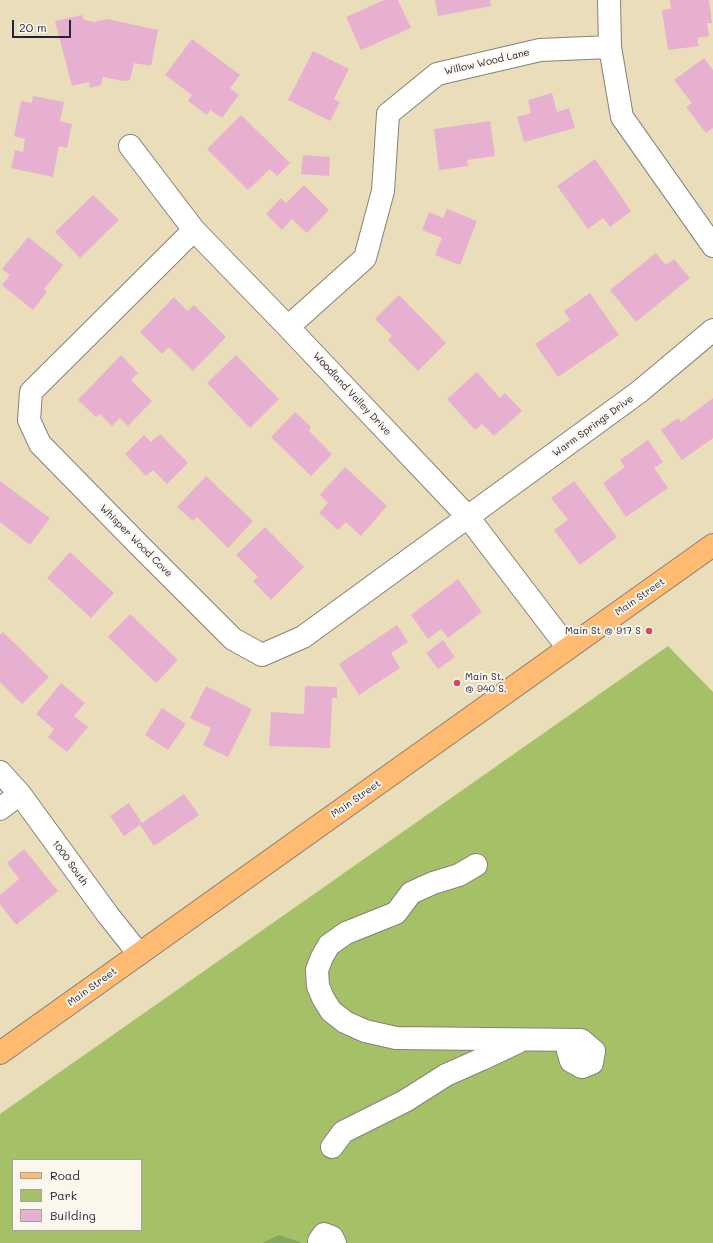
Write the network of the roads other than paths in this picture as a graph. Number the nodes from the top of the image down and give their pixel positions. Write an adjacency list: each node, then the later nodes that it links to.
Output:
1 (609, 0): 2 (street)
2 (610, 47): 5 (street); 6 (street, Willow Wood Lane)
3 (130, 146): 4 (street, Woodland Valley Drive)
4 (194, 230): 6 (street, Woodland Valley Drive); 8 (street, Whisper Wood Cove)
5 (713, 246)
6 (288, 327): 8 (street, Woodland Valley Drive)
7 (713, 330): 8 (street, Warm Springs Drive)
8 (468, 517): 10 (street, Woodland Valley Drive)
9 (713, 545): 10 (main road, Main Street)
10 (568, 648): 15 (main road, Main Street)
11 (0, 772): 12 (street, 1000 South)
12 (20, 794): 13 (street); 15 (street, 1000 South)
13 (0, 809)
14 (476, 865): 16 (street)
15 (139, 954): 18 (main road, Main Street)
16 (522, 1040): 17 (street); 19 (street)
17 (573, 1040)
18 (0, 1053)
19 (332, 1147)
20 (321, 1243): 21 (street)
21 (335, 1243)

